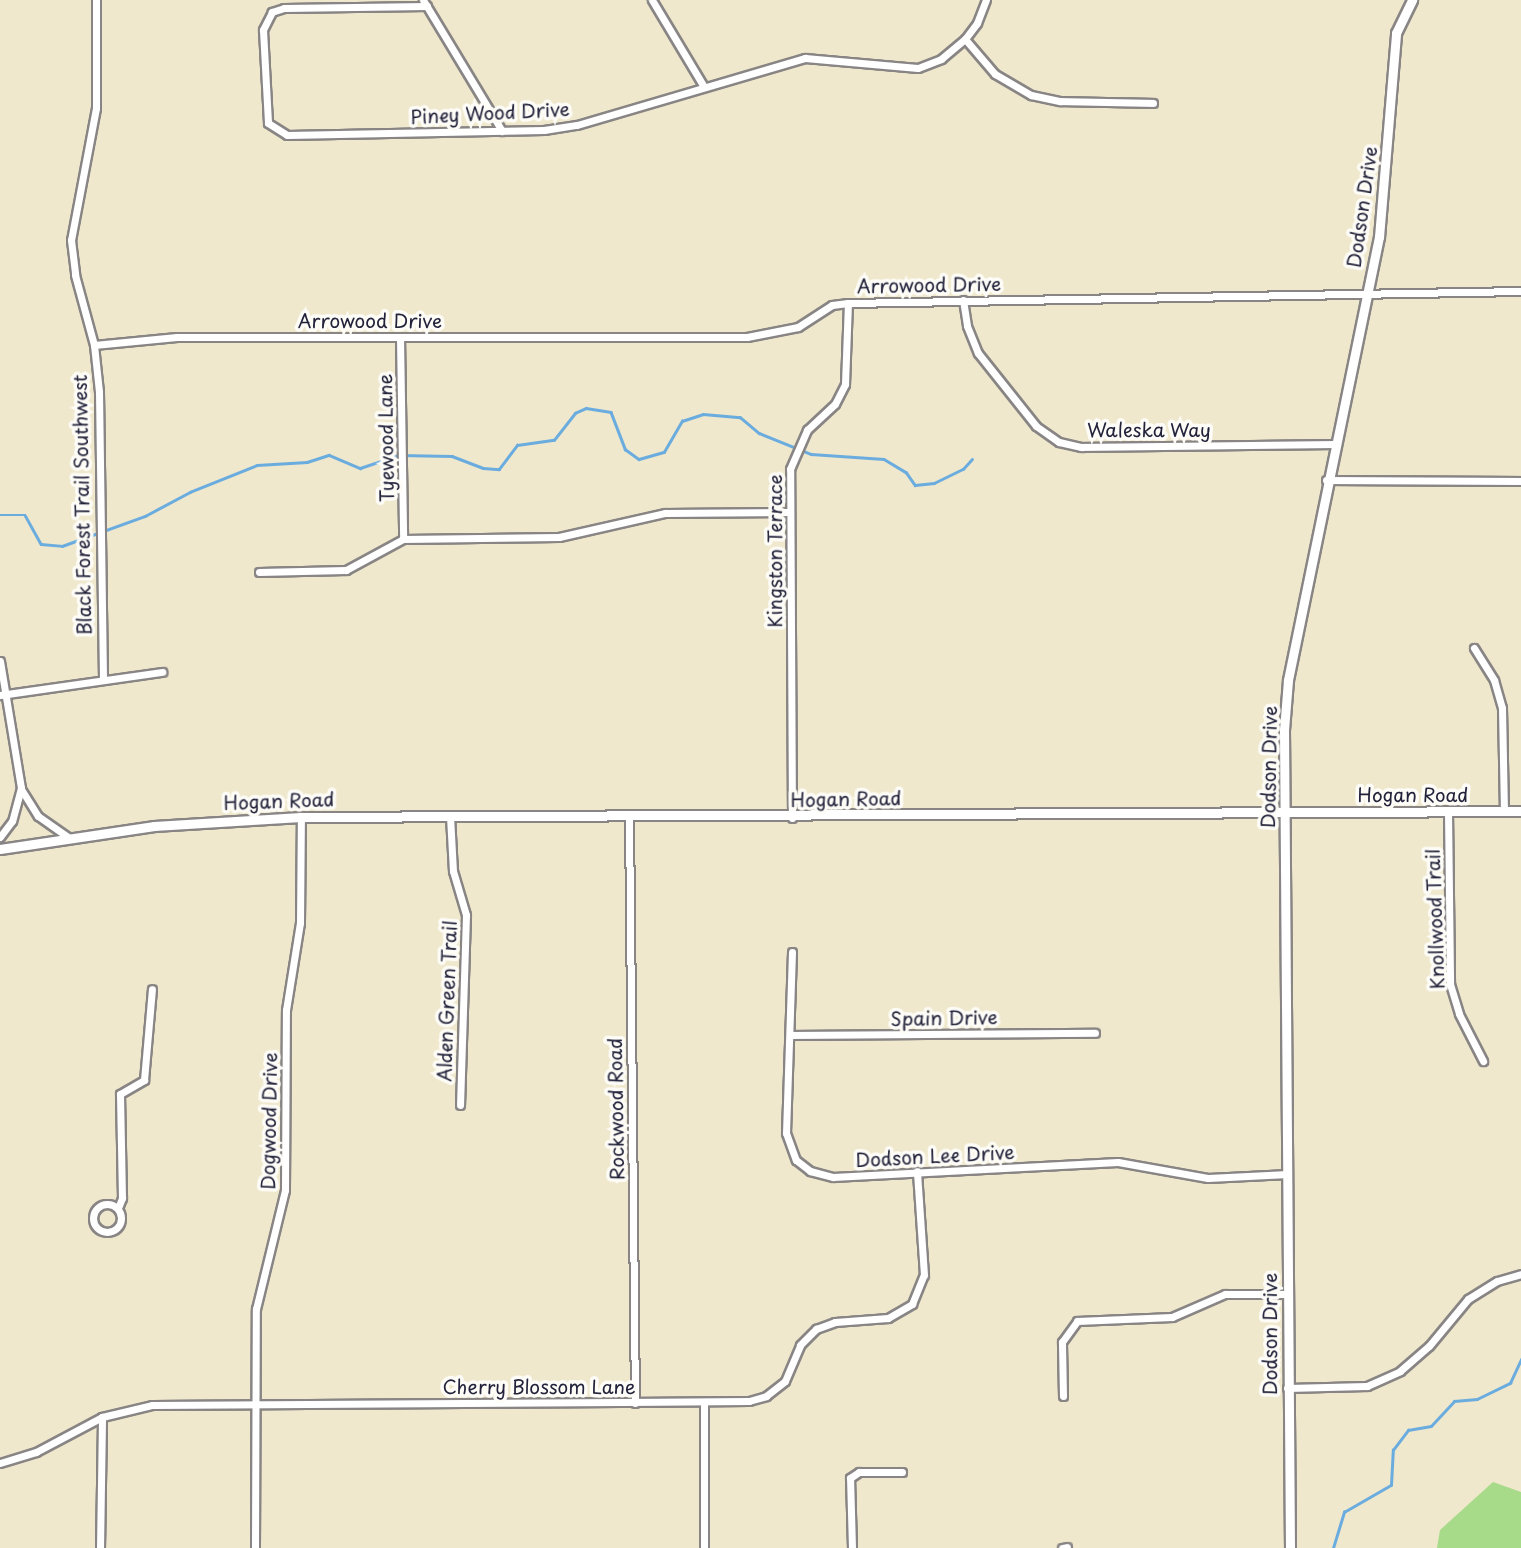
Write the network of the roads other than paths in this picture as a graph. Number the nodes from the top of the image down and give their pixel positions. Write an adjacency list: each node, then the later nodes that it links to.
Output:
1 (96, 0): 15 (street, Black Forest Trail Southwest)
2 (652, 0): 7 (street)
3 (986, 0): 6 (street, Piney Wood Drive)
4 (1412, 0): 11 (street, Dodson Drive)
5 (425, 3): 9 (street); 9 (street, Piney Wood Drive)
6 (965, 39): 7 (street, Piney Wood Drive); 8 (street)
7 (704, 87): 9 (street, Piney Wood Drive)
8 (1153, 103)
9 (502, 131)
10 (1521, 291): 11 (street, Arrowood Drive)
11 (1367, 293): 12 (street, Arrowood Drive); 16 (street, Dodson Drive)
12 (964, 300): 13 (street, Arrowood Drive); 16 (street, Waleska Way)
13 (848, 303): 14 (street, Arrowood Drive); 19 (street, Kingston Terrace)
14 (400, 337): 15 (street, Arrowood Drive); 20 (street, Tyewood Lane)
15 (94, 345): 25 (street, Black Forest Trail Southwest)
16 (1333, 444): 17 (street, Dodson Drive)
17 (1325, 480): 18 (street); 31 (street, Dodson Drive)
18 (1521, 481)
19 (790, 512): 20 (street); 35 (street, Kingston Terrace)
20 (403, 539): 21 (street)
21 (259, 572)
22 (1474, 648): 28 (street)
23 (0, 661): 26 (street)
24 (162, 672): 25 (street)
25 (103, 678): 26 (street)
26 (3, 694): 27 (street)
27 (21, 788): 36 (street); 37 (street)
28 (1504, 811): 29 (street, Hogan Road); 30 (street, Hogan Road)
29 (1521, 811)
30 (1448, 812): 31 (street, Hogan Road); 43 (street, Knollwood Trail)
31 (1285, 813): 35 (street, Hogan Road); 46 (street, Dodson Drive)
32 (629, 815): 33 (street, Hogan Road); 35 (street, Hogan Road); 53 (street, Rockwood Road)
33 (450, 816): 34 (street, Hogan Road); 44 (street, Alden Green Trail)
34 (301, 817): 37 (street, Hogan Road); 54 (street, Dogwood Drive)
35 (792, 818)
36 (0, 836)
37 (69, 838): 38 (street, Hogan Road)
38 (0, 849)
39 (792, 952): 42 (street, Dodson Lee Drive)
40 (152, 989): 47 (street)
41 (1095, 1033): 42 (street, Spain Drive)
42 (792, 1035): 45 (street, Dodson Lee Drive)
43 (1483, 1061)
44 (460, 1105)
45 (917, 1171): 46 (street, Dodson Lee Drive); 52 (street, Cherry Blossom Lane)
46 (1288, 1174): 49 (street, Dodson Drive)
47 (118, 1208): 47 (street)
48 (1521, 1274): 50 (street)
49 (1288, 1294): 50 (street, Dodson Drive); 51 (street)
50 (1287, 1388): 62 (street, Dodson Drive)
51 (1063, 1396)
52 (704, 1402): 53 (street, Cherry Blossom Lane); 60 (street)
53 (635, 1403): 54 (street, Cherry Blossom Lane)
54 (256, 1404): 55 (street, Cherry Blossom Lane); 59 (street, Dogwood Drive)
55 (102, 1418): 56 (street, Cherry Blossom Lane); 58 (street)
56 (0, 1462)
57 (902, 1472): 61 (street)
58 (100, 1548)
59 (255, 1548)
60 (704, 1548)
61 (852, 1548)
62 (1290, 1548)

